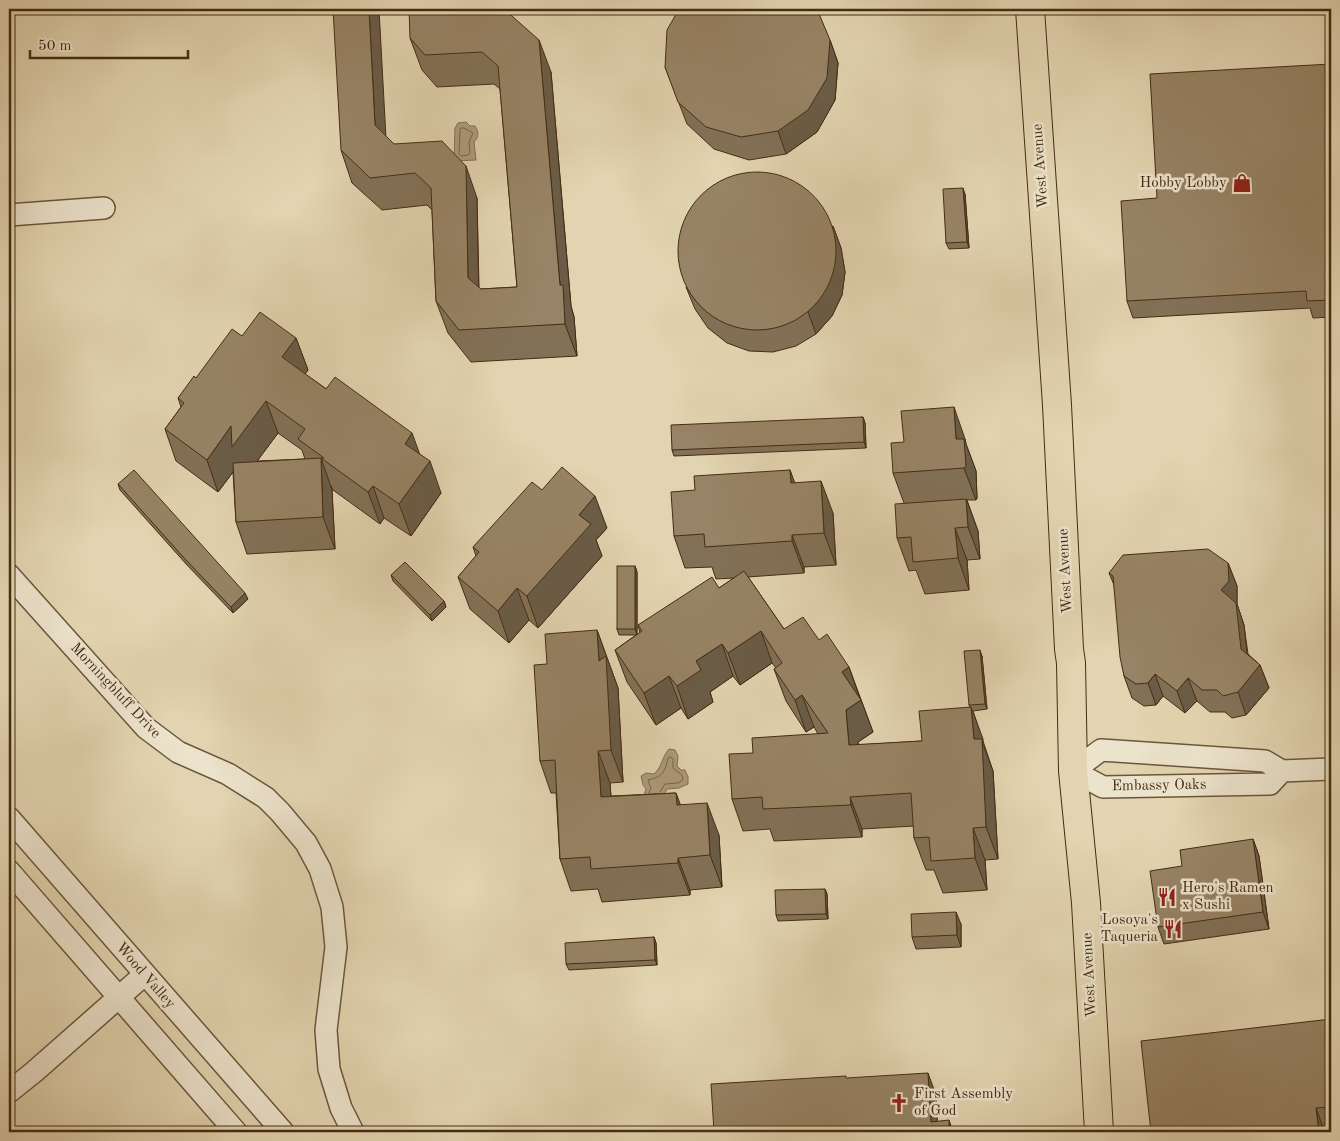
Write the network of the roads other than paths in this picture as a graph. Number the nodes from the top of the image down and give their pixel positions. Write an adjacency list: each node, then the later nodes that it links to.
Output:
1 (1030, 9): 6 (main road, West Avenue)
2 (104, 208): 3 (street)
3 (9, 215)
4 (9, 575): 15 (street, Morningbluff Drive)
5 (1331, 769): 7 (street, Embassy Oaks)
6 (1073, 771): 7 (street, Embassy Oaks); 7 (street, Embassy Oaks); 16 (main road, West Avenue)
7 (1282, 771)
8 (9, 818): 10 (street, Wood Valley)
9 (9, 871): 11 (street)
10 (144, 975): 11 (street); 14 (street, Wood Valley)
11 (118, 997): 12 (street); 13 (street)
12 (9, 1092)
13 (236, 1132)
14 (283, 1132)
15 (354, 1132)
16 (1099, 1132)

